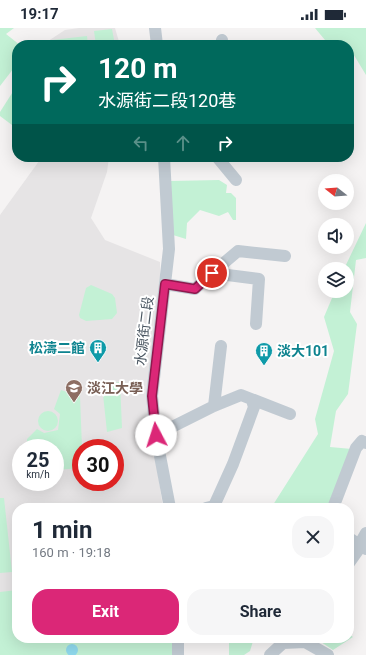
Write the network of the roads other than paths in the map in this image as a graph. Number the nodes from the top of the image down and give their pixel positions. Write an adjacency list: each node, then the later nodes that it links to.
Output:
1 (155, 28): 2 (street)
2 (156, 40)
3 (167, 162): 8 (street, 水源街二段)
4 (221, 162): 5 (street)
5 (236, 180)
6 (285, 256): 7 (street)
7 (212, 273): 8 (street); 9 (street)
8 (165, 284): 14 (street, 水源街二段)
9 (256, 324)
10 (221, 346): 12 (street)
11 (252, 400): 12 (street); 13 (street); 17 (street)
12 (214, 406): 14 (street)
13 (290, 414)
14 (156, 435): 16 (street, 水源街二段)
15 (366, 443): 18 (street)
16 (169, 503)
17 (215, 503)
18 (335, 503)
19 (366, 533): 21 (street)
20 (354, 541): 21 (street)
21 (364, 548): 22 (street)
22 (354, 558)
23 (178, 643): 26 (street)
24 (283, 643): 27 (street)
25 (307, 643): 28 (street)
26 (178, 655)
27 (270, 655)
28 (328, 655)

